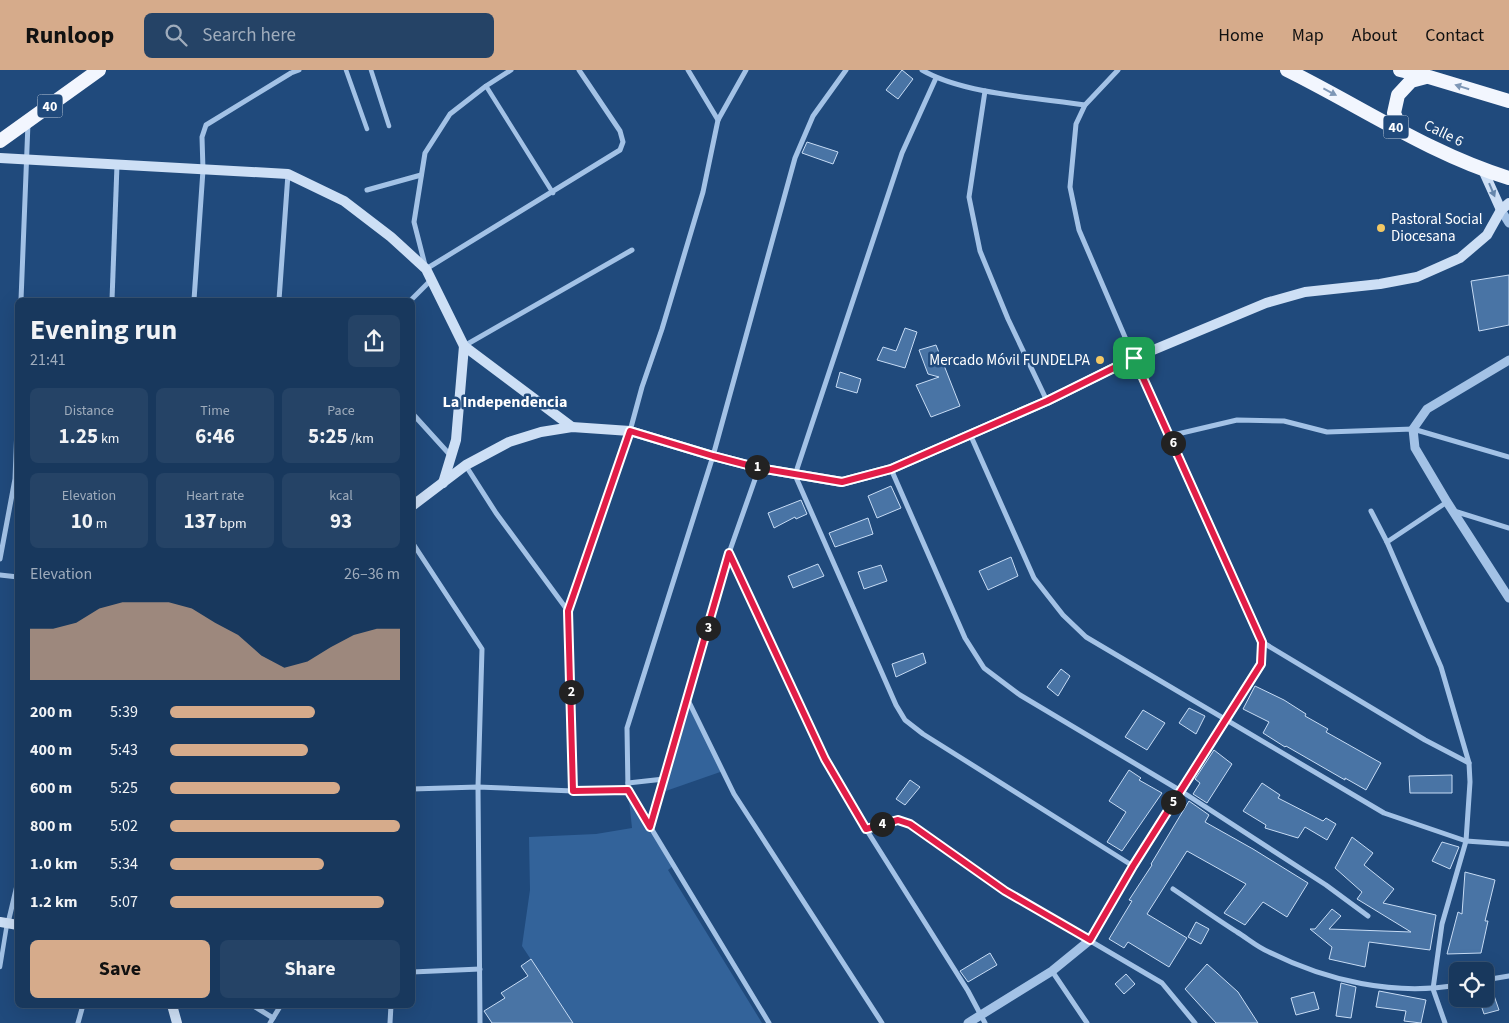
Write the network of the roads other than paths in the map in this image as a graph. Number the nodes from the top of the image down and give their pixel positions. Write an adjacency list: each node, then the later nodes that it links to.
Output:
1 (99, 70): 21 (highway, 40)
2 (298, 70): 29 (street)
3 (346, 70): 23 (street)
4 (371, 70): 22 (street)
5 (511, 70): 16 (street)
6 (579, 70): 35 (street)
7 (688, 70): 20 (street)
8 (746, 70): 20 (street)
9 (846, 70): 58 (street)
10 (922, 70): 15 (street)
11 (1118, 70): 19 (street)
12 (1287, 70): 24 (highway, Calle 6 / 40, one-way to 24)
13 (1400, 70): 14 (highway)
14 (1429, 76): 18 (highway, one-way to 14); 24 (highway)
15 (936, 78): 17 (street); 63 (street)
16 (486, 86): 32 (street); 35 (street)
17 (985, 91): 19 (street); 50 (street)
18 (1509, 101)
19 (1085, 105): 48 (street)
20 (718, 120): 54 (street)
21 (28, 122): 25 (highway, 40); 27 (street)
22 (389, 126)
23 (366, 129)
24 (1401, 130): 30 (highway, Calle 6 / 40)
25 (0, 141)
26 (0, 158): 27 (main road)
27 (26, 159): 28 (main road); 42 (street)
28 (117, 165): 29 (main road); 43 (street)
29 (203, 170): 31 (main road); 44 (street)
30 (1484, 170): 33 (highway, Calle 6 / 40); 37 (main road, one-way to 37)
31 (288, 174): 40 (main road); 45 (street)
32 (421, 175): 34 (street); 40 (street)
33 (1509, 178)
34 (367, 190)
35 (553, 193): 40 (street)
36 (1509, 203): 37 (main road)
37 (1501, 210): 38 (street); 48 (main road)
38 (1509, 223)
39 (632, 250): 47 (street)
40 (426, 269): 41 (main road)
41 (432, 279): 46 (street); 47 (main road)
42 (21, 298)
43 (112, 298)
44 (194, 298)
45 (279, 298)
46 (413, 298)
47 (464, 346): 52 (main road); 57 (main road)
48 (1134, 358): 50 (main road); 56 (street)
49 (1509, 360): 53 (street)
50 (1047, 401): 55 (main road)
51 (415, 416): 57 (street)
52 (572, 427): 54 (main road); 60 (main road)
53 (1413, 429): 56 (street); 59 (street); 66 (street)
54 (630, 431): 58 (main road); 78 (street)
55 (970, 434): 62 (main road); 81 (street)
56 (1169, 436): 79 (street)
57 (451, 456): 65 (main road)
58 (713, 456): 61 (main road); 84 (street)
59 (1509, 457)
60 (466, 465): 65 (main road); 78 (street)
61 (759, 468): 63 (main road); 73 (street)
62 (891, 469): 63 (main road); 89 (street)
63 (795, 475): 94 (street)
64 (15, 479): 74 (street)
65 (443, 483): 67 (main road)
66 (1447, 502): 69 (street); 71 (street)
67 (415, 504)
68 (1371, 511): 71 (street)
69 (1453, 511): 70 (street); 77 (street)
70 (1509, 528)
71 (1386, 542): 82 (street)
72 (415, 547): 85 (street)
73 (729, 553): 80 (street); 91 (street)
74 (0, 559)
75 (0, 575): 76 (street)
76 (15, 577)
77 (1509, 598)
78 (568, 611): 88 (street)
79 (1262, 642): 81 (street); 82 (street)
80 (688, 700): 83 (street); 121 (street)
81 (1226, 721): 89 (street); 92 (street)
82 (1468, 763): 92 (street)
83 (664, 779): 84 (street); 90 (street)
84 (628, 783): 87 (street)
85 (478, 787): 86 (street); 88 (street); 101 (street)
86 (415, 789)
87 (628, 790): 88 (street); 90 (street)
88 (573, 791)
89 (1181, 791): 94 (street); 97 (street)
90 (650, 827): 120 (street)
91 (866, 829): 99 (street); 114 (street)
92 (1466, 841): 93 (street); 107 (street)
93 (1509, 844)
94 (1133, 866): 99 (street)
95 (1173, 889): 107 (street)
96 (15, 894): 98 (street)
97 (1368, 916)
98 (8, 923): 100 (street)
99 (1090, 940): 102 (street); 124 (street)
100 (0, 967)
101 (480, 969): 103 (street); 119 (street)
102 (1052, 971): 114 (street); 123 (street)
103 (415, 972)
104 (1509, 976): 105 (street)
105 (1494, 978)
106 (1449, 986): 107 (street)
107 (1433, 989): 125 (street)
108 (82, 1008): 115 (street)
109 (173, 1008): 116 (main road)
110 (257, 1008): 113 (street)
111 (279, 1008): 113 (street)
112 (392, 1008): 118 (street)
113 (273, 1018): 117 (street)
114 (982, 1019): 122 (street)
115 (78, 1023)
116 (177, 1023)
117 (270, 1023)
118 (390, 1023)
119 (480, 1023)
120 (769, 1023)
121 (882, 1023)
122 (968, 1023)
123 (1087, 1023)
124 (1195, 1023)
125 (1445, 1023)

